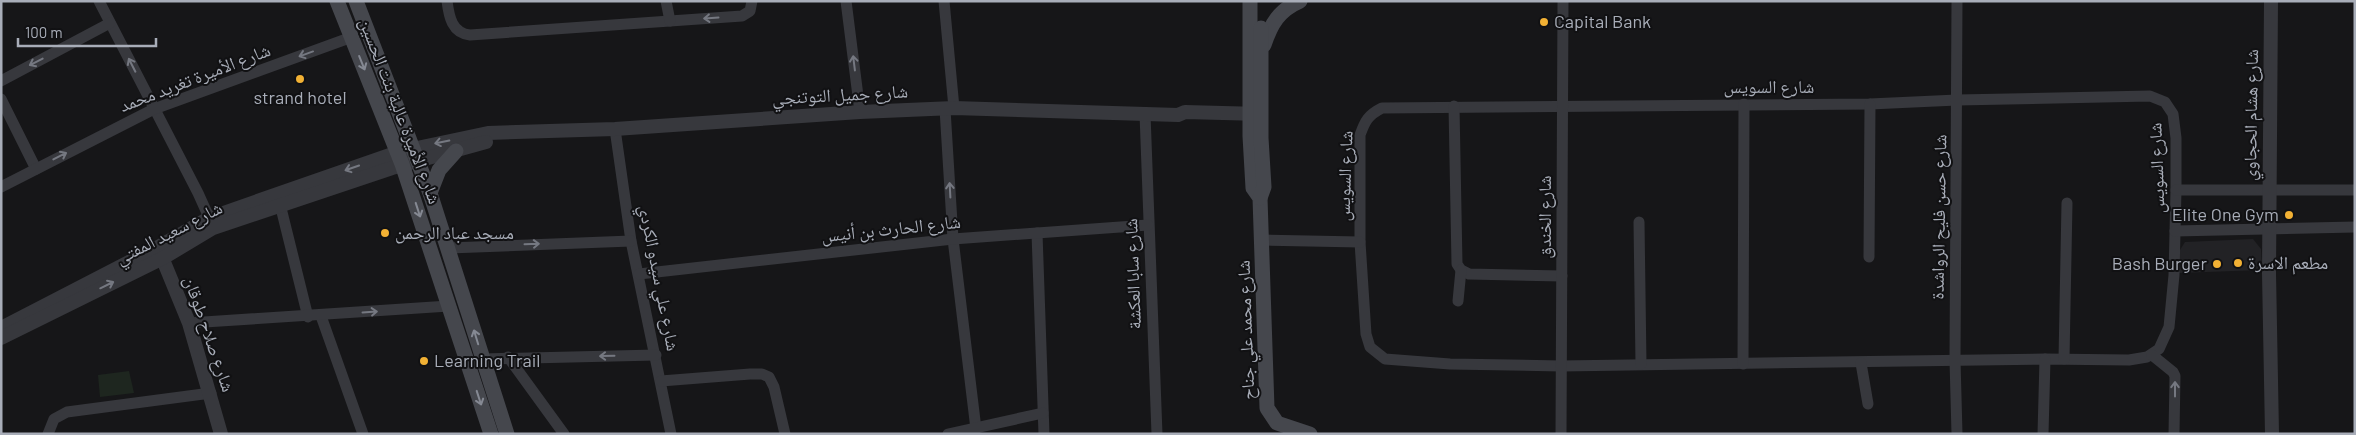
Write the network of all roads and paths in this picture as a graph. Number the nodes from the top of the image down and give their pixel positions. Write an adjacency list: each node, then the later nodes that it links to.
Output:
1 (99, 1): 16 (street)
2 (338, 1): 17 (main road, شارع الأميرة عالية بنت الحسين)
3 (356, 1): 34 (main road, شارع الأميرة عالية بنت الحسين)
4 (447, 1): 15 (street)
5 (666, 1): 15 (street)
6 (846, 1): 28 (street, one-way to 6)
7 (944, 1): 26 (street)
8 (1250, 1): 30 (main road, شارع محمد علي جناح)
9 (1260, 1): 18 (main road, شارع محمد علي جناح)
10 (1300, 1): 18 (main road)
11 (1563, 1): 25 (street, شارع الخندق)
12 (1957, 1): 21 (street, شارع حسن فليح الرواشدة)
13 (2271, 1): 39 (street, شارع هشام الحجاوي)
14 (751, 6): 15 (street, one-way to 15)
15 (670, 21)
16 (110, 23): 19 (street, one-way to 19); 27 (street, one-way to 16)
17 (352, 37): 27 (street, شارع الأميرة تغريد محمد, one-way to 27); 35 (main road, شارع الأميرة عالية بنت الحسين, one-way to 35)
18 (1261, 53): 30 (main road, شارع محمد علي جناح)
19 (1, 81)
20 (1, 99): 36 (street)
21 (1957, 100): 23 (street, شارع السويس); 38 (street, شارع السويس); 74 (street, شارع حسن فليح الرواشدة)
22 (1744, 104): 23 (street, شارع السويس); 25 (street, شارع السويس); 77 (street)
23 (1870, 104): 57 (street)
24 (1454, 106): 25 (street, شارع السويس); 54 (street, شارع السويس); 58 (street)
25 (1563, 107): 60 (street, شارع الخندق)
26 (949, 108): 28 (street, شارع جميل التوتنجي); 29 (street, شارع جميل التوتنجي); 51 (street, one-way to 26)
27 (154, 109): 36 (street, شارع الأميرة تغريد محمد, one-way to 27); 45 (street)
28 (860, 112): 31 (street, شارع جميل التوتنجي)
29 (1145, 114): 30 (street, شارع جميل التوتنجي); 46 (street, شارع سابا العكشة)
30 (1256, 119): 52 (main road, شارع محمد علي جناح)
31 (616, 129): 32 (street, شارع جميل التوتنجي); 53 (street, شارع علي سيدو الكردي)
32 (505, 132): 33 (street, شارع جميل التوتنجي); 34 (street, شارع جميل التوتنجي, one-way to 34)
33 (456, 150): 34 (street, شارع جميل التوتنجي); 41 (main road)
34 (415, 154): 35 (street, شارع سعيد المفتي); 41 (main road, شارع الأميرة عالية بنت الحسين)
35 (400, 158): 43 (street, شارع سعيد المفتي); 45 (street, شارع سعيد المفتي, one-way to 45); 62 (main road, شارع الأميرة عالية بنت الحسين, one-way to 62)
36 (36, 169): 37 (street, شارع الأميرة تغريد محمد)
37 (1, 187)
38 (2176, 190): 39 (street); 49 (street, شارع السويس)
39 (2269, 190): 40 (street); 48 (street, شارع هشام الحجاوي)
40 (2355, 190)
41 (430, 193): 55 (main road, شارع الأميرة عالية بنت الحسين)
42 (2067, 203): 73 (street)
43 (280, 204): 45 (street, شارع سعيد المفتي); 64 (street)
44 (1639, 222): 76 (street)
45 (211, 223): 56 (street, شارع سعيد المفتي)
46 (1148, 224): 50 (street, شارع الحارث بن أنيس); 95 (street, شارع سابا العكشة)
47 (2355, 227): 48 (street)
48 (2269, 229): 49 (street); 82 (street, شارع هشام الحجاوي)
49 (2175, 231): 68 (street, شارع السويس)
50 (1037, 233): 51 (street, شارع الحارث بن أنيس); 83 (street)
51 (953, 239): 59 (street, شارع الحارث بن أنيس); 84 (street)
52 (1262, 240): 54 (street); 96 (main road, شارع محمد علي جناح)
53 (631, 241): 55 (street, one-way to 53); 59 (street, شارع علي سيدو الكردي)
54 (1360, 242): 78 (street, شارع السويس)
55 (448, 248): 71 (main road, شارع الأميرة عالية بنت الحسين, one-way to 55)
56 (160, 252): 65 (street, شارع صلاح طوقان); 66 (street, شارع سعيد المفتي); 67 (street, شارع سعيد المفتي, one-way to 56)
57 (1869, 257)
58 (1461, 270): 60 (street); 61 (street)
59 (639, 274): 69 (street, شارع علي سيدو الكردي)
60 (1562, 276): 78 (street, شارع الخندق)
61 (1458, 301)
62 (449, 306): 63 (street, one-way to 62); 88 (main road, شارع الأميرة عالية بنت الحسين, one-way to 88)
63 (321, 316): 64 (street); 87 (street)
64 (308, 317): 65 (street)
65 (189, 323): 80 (street, شارع صلاح طوقان)
66 (1, 328)
67 (1, 338)
68 (2152, 355): 73 (street, شارع السويس); 100 (street, one-way to 68)
69 (656, 356): 70 (street, one-way to 70); 79 (street, شارع علي سيدو الكردي)
70 (508, 357): 71 (street); 90 (street)
71 (482, 359): 89 (main road, شارع الأميرة عالية بنت الحسين)
72 (2045, 359): 73 (street, شارع السويس); 74 (street, شارع السويس); 99 (street)
73 (2064, 359)
74 (1955, 360): 75 (street, شارع السويس); 98 (street, شارع حسن فليح الرواشدة)
75 (1861, 363): 77 (street, شارع السويس); 81 (street)
76 (1641, 364): 77 (street, شارع السويس); 78 (street, شارع السويس)
77 (1743, 364)
78 (1561, 366): 97 (street, شارع الخندق)
79 (661, 381): 91 (street, شارع علي سيدو الكردي); 92 (street)
80 (211, 394): 85 (street); 86 (street, شارع صلاح طوقان)
81 (1868, 404)
82 (2270, 410): 101 (street, شارع هشام الحجاوي); 102 (street, شارع هشام الحجاوي)
83 (1043, 413): 84 (street); 94 (street)
84 (976, 429): 93 (street)
85 (48, 434)
86 (221, 434)
87 (363, 434)
88 (491, 434)
89 (507, 434)
90 (564, 434)
91 (671, 434)
92 (785, 434)
93 (948, 434)
94 (1044, 434)
95 (1157, 434)
96 (1310, 434)
97 (1561, 434)
98 (1957, 434)
99 (2042, 434)
100 (2174, 434)
101 (2266, 434)
102 (2272, 434)

